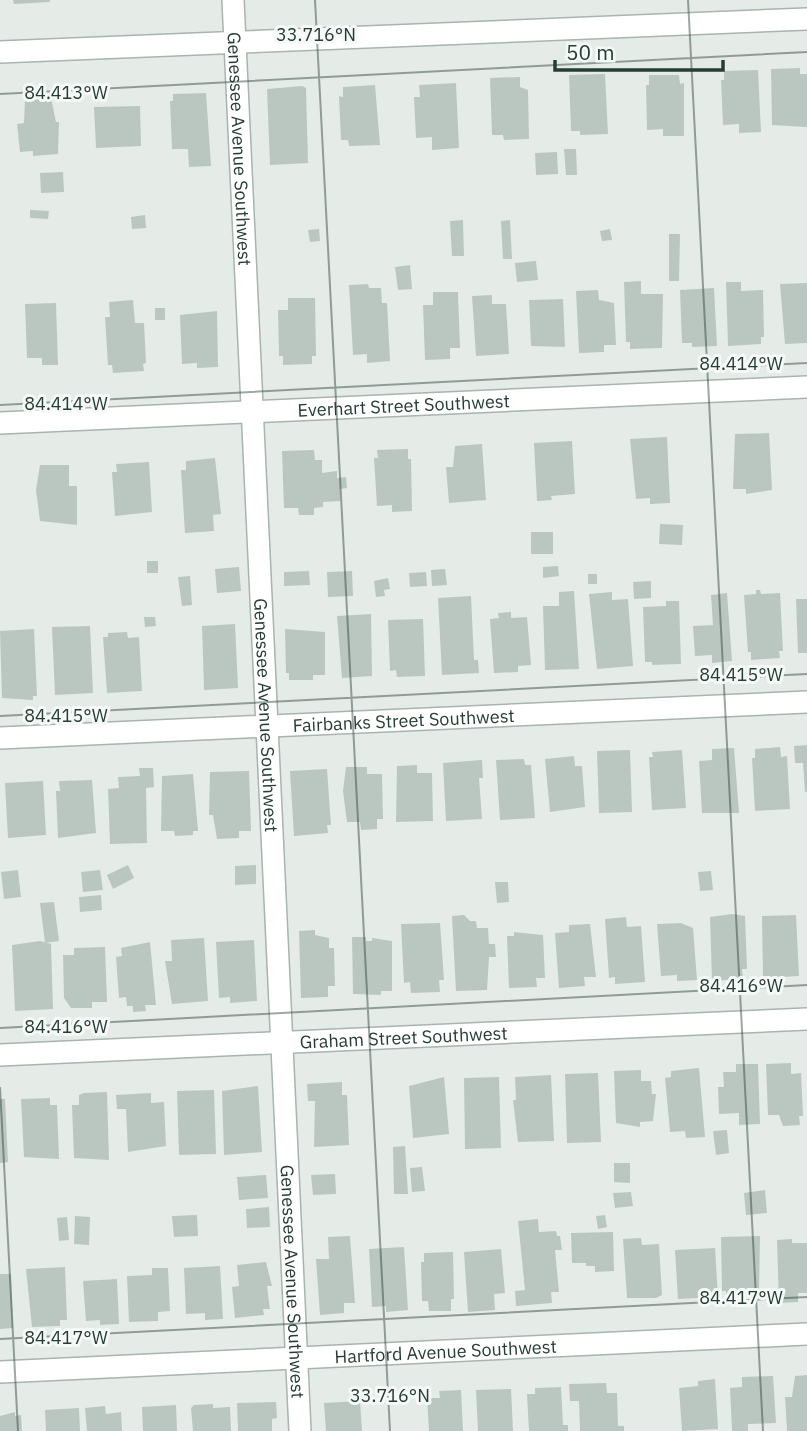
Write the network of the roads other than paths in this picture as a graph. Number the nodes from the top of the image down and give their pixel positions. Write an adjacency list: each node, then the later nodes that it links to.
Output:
1 (233, 0): 3 (street, Genessee Avenue Southwest)
2 (807, 19): 3 (street)
3 (235, 41): 4 (street); 6 (street, Genessee Avenue Southwest)
4 (0, 52)
5 (807, 387): 6 (street, Everhart Street Southwest)
6 (251, 412): 7 (street, Everhart Street Southwest); 9 (street, Genessee Avenue Southwest)
7 (0, 423)
8 (807, 702): 9 (street, Fairbanks Street Southwest)
9 (267, 726): 10 (street, Fairbanks Street Southwest); 12 (street, Genessee Avenue Southwest)
10 (0, 738)
11 (807, 1019): 12 (street, Graham Street Southwest)
12 (282, 1042): 13 (street, Graham Street Southwest); 15 (street, Genessee Avenue Southwest)
13 (0, 1055)
14 (807, 1334): 15 (street, Hartford Avenue Southwest)
15 (296, 1359): 16 (street, Hartford Avenue Southwest); 17 (street, Genessee Avenue Southwest)
16 (0, 1372)
17 (300, 1431)

